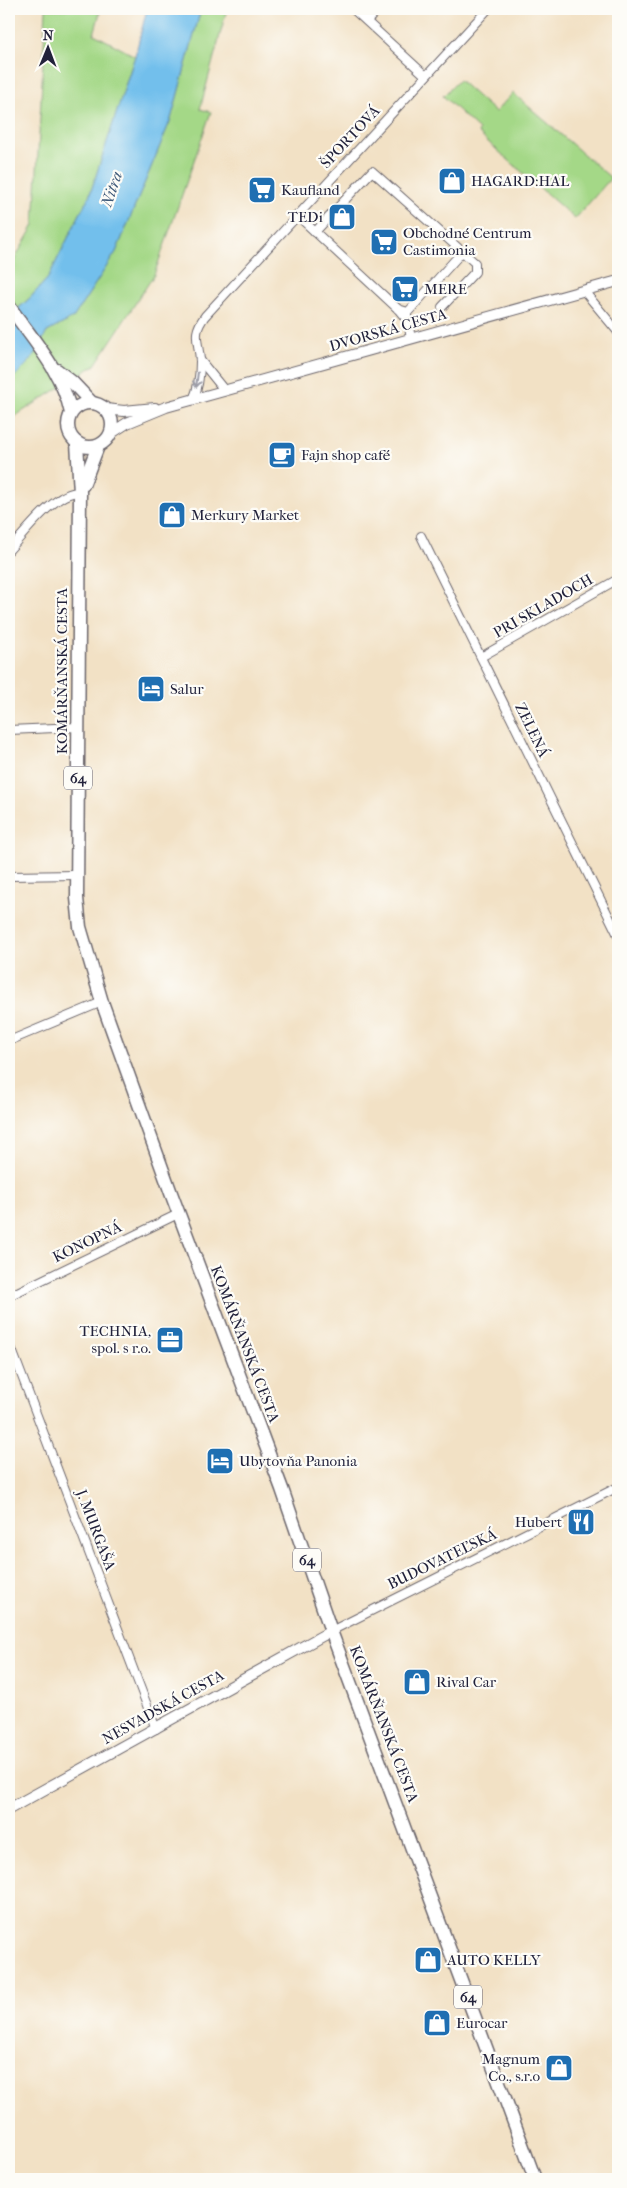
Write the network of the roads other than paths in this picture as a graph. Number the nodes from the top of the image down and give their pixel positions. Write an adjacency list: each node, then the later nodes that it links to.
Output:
1 (353, 9): 4 (street)
2 (378, 9): 4 (street)
3 (488, 9): 5 (street, ŠPORTOVÁ)
4 (367, 21): 5 (street)
5 (426, 76): 6 (street, ŠPORTOVÁ)
6 (297, 215): 7 (street); 16 (street, ŠPORTOVÁ)
7 (315, 232): 8 (street); 13 (street)
8 (462, 252): 12 (street); 13 (street)
9 (618, 281): 10 (street, DVORSKÁ CESTA)
10 (584, 290): 14 (street); 15 (street, DVORSKÁ CESTA)
11 (9, 306): 17 (main road, 64)
12 (442, 307)
13 (407, 316): 15 (street)
14 (618, 332)
15 (412, 339): 18 (street, DVORSKÁ CESTA)
16 (200, 360): 18 (street); 19 (street, ŠPORTOVÁ, one-way to 19)
17 (54, 368): 20 (main road, 64); 23 (main road, 64)
18 (226, 391): 19 (street, DVORSKÁ CESTA)
19 (193, 400): 21 (street, DVORSKÁ CESTA)
20 (91, 402): 22 (main road, 64); 23 (main road)
21 (166, 407): 22 (street, DVORSKÁ CESTA); 24 (street, DVORSKÁ CESTA)
22 (106, 409): 24 (main road)
23 (71, 413): 25 (main road, 64)
24 (110, 434): 26 (main road, 64)
25 (78, 443): 26 (main road); 27 (main road, KOMÁRŇANSKÁ CESTA / 64)
26 (98, 446): 27 (main road, KOMÁRŇANSKÁ CESTA / 64)
27 (80, 492): 29 (street); 32 (main road, KOMÁRŇANSKÁ CESTA / 64)
28 (421, 536): 31 (street, ZELENÁ)
29 (9, 550)
30 (618, 579): 31 (street, PRI SKLADOCH)
31 (481, 657): 36 (street, ZELENÁ)
32 (78, 727): 33 (street); 34 (main road, KOMÁRŇANSKÁ CESTA / 64)
33 (9, 730)
34 (77, 875): 35 (street); 37 (main road, KOMÁRŇANSKÁ CESTA / 64)
35 (9, 876)
36 (618, 936)
37 (102, 1002): 38 (street); 39 (main road, KOMÁRŇANSKÁ CESTA / 64)
38 (9, 1041)
39 (178, 1214): 40 (street, KONOPNÁ); 43 (main road, KOMÁRŇANSKÁ CESTA / 64)
40 (9, 1296)
41 (9, 1342): 44 (street, J. MURGAŠA)
42 (618, 1487): 43 (street, BUDOVATEĽSKÁ)
43 (332, 1631): 44 (street, NESVADSKÁ CESTA); 46 (main road, KOMÁRŇANSKÁ CESTA / 64)
44 (156, 1729): 45 (street, NESVADSKÁ CESTA)
45 (9, 1809)
46 (535, 2179)

